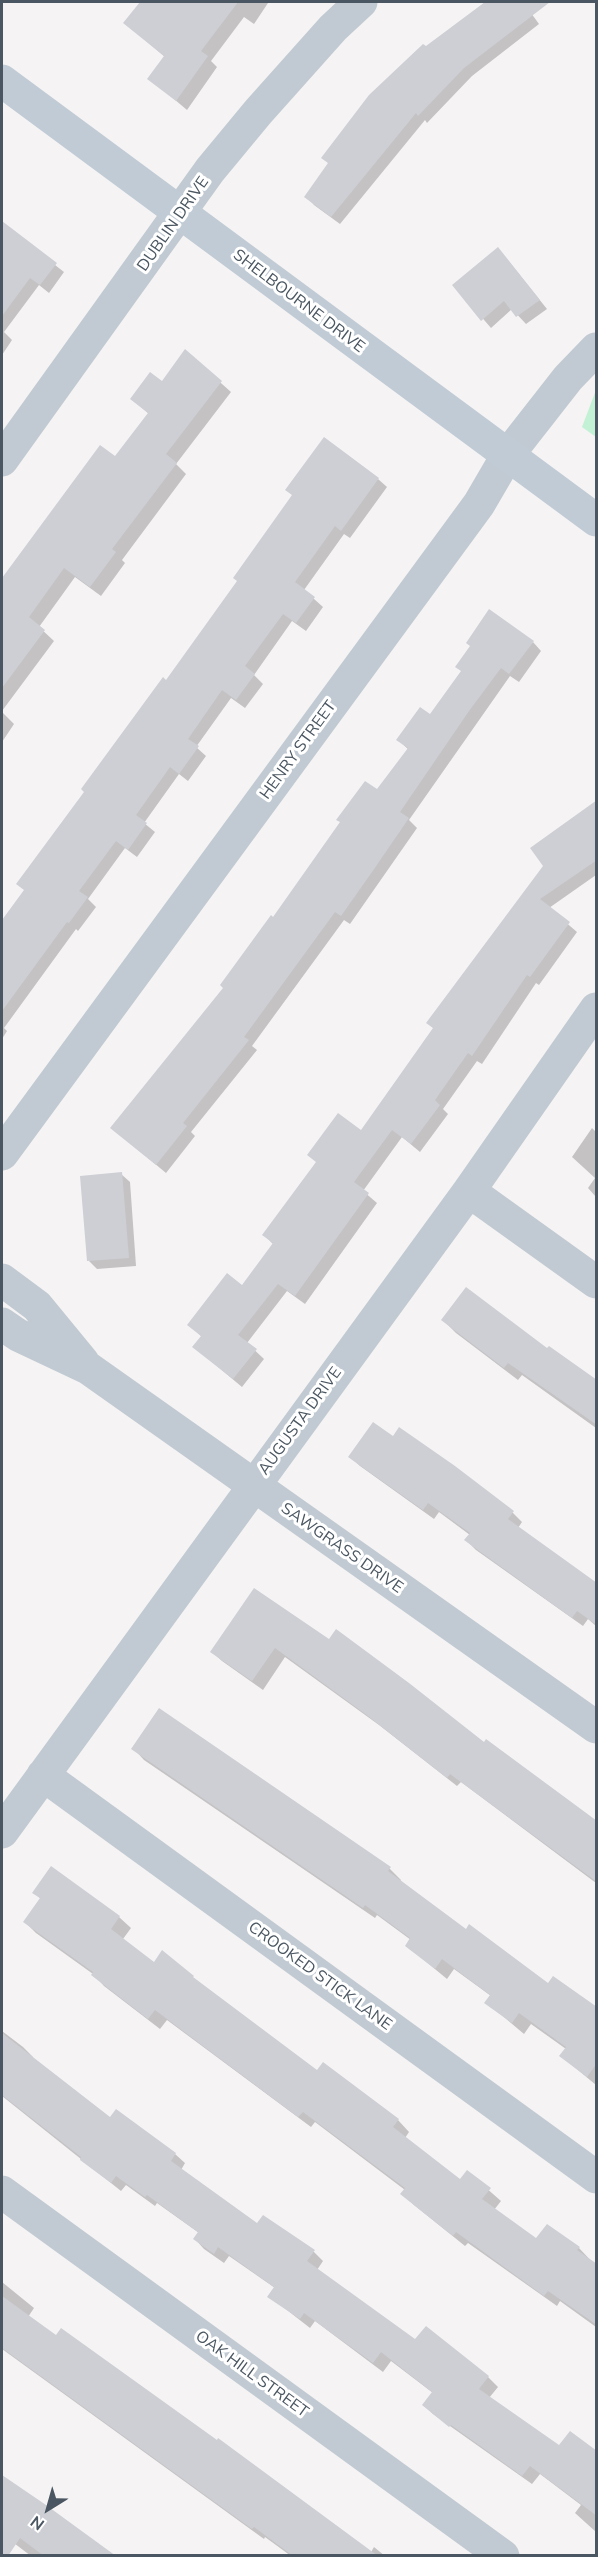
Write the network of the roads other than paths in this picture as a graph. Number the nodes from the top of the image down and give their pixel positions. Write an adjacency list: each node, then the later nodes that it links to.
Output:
1 (361, 2): 3 (street, DUBLIN DRIVE)
2 (2, 81): 3 (main road, SHELBOURNE DRIVE)
3 (181, 213): 5 (main road, SHELBOURNE DRIVE); 6 (street, DUBLIN DRIVE)
4 (597, 349): 5 (street, HENRY STREET)
5 (507, 456): 7 (main road, SHELBOURNE DRIVE); 9 (street, HENRY STREET)
6 (2, 460)
7 (597, 520)
8 (597, 1009): 10 (street, AUGUSTA DRIVE)
9 (2, 1154)
10 (469, 1191): 12 (street); 15 (street, AUGUSTA DRIVE)
11 (2, 1280): 14 (street, SAWGRASS DRIVE)
12 (597, 1282)
13 (2, 1324): 14 (street, SAWGRASS DRIVE)
14 (88, 1368): 15 (street, SAWGRASS DRIVE)
15 (252, 1486): 16 (street, SAWGRASS DRIVE); 17 (street, AUGUSTA DRIVE)
16 (597, 1727)
17 (43, 1775): 18 (street, AUGUSTA DRIVE); 19 (street, CROOKED STICK LANE)
18 (2, 1832)
19 (597, 2177)
20 (2, 2192): 21 (street, OAK HILL STREET)
21 (503, 2556)

